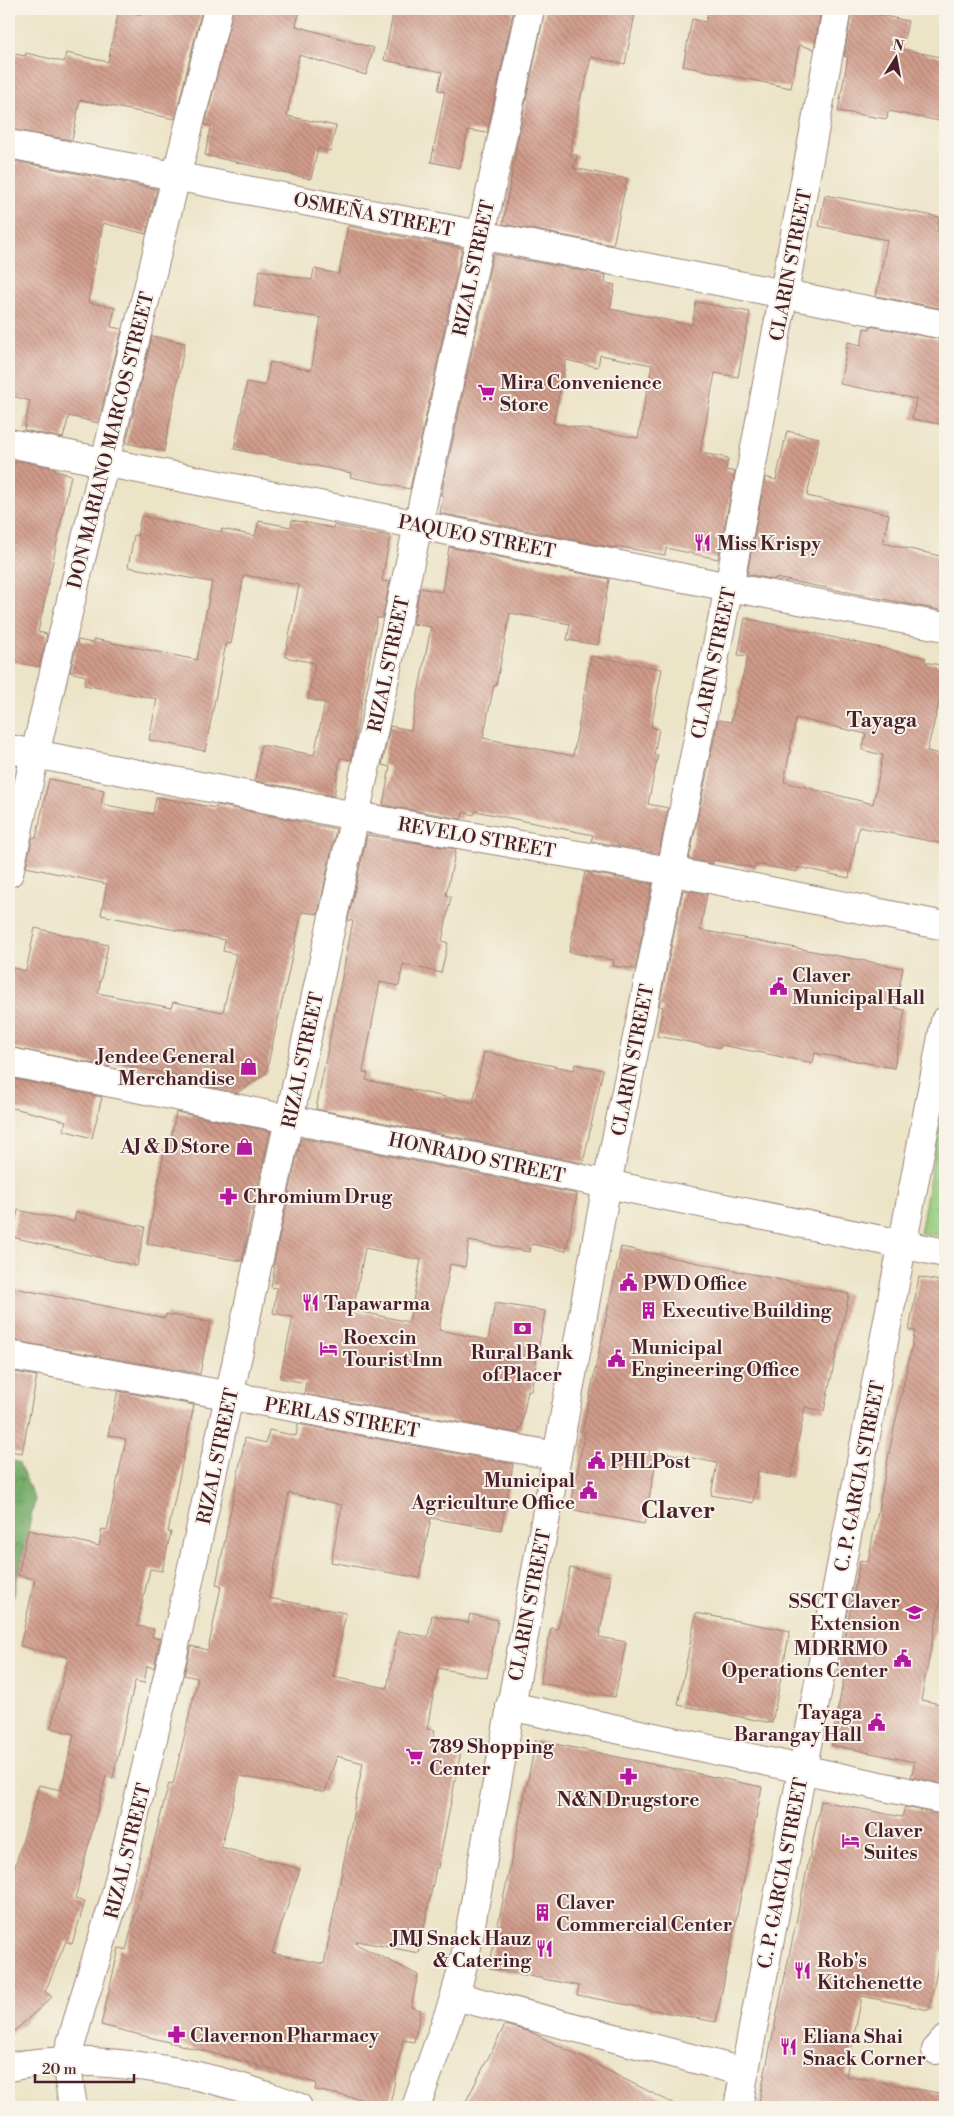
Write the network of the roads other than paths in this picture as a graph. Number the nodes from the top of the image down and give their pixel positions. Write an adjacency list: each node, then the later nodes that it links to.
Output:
1 (218, 9): 5 (main road, DON MARIANO MARCOS STREET)
2 (530, 9): 6 (main road, RIZAL STREET)
3 (837, 9): 7 (main road, CLARIN STREET)
4 (9, 144): 5 (main road, OSMEÑA STREET)
5 (176, 176): 6 (main road, OSMEÑA STREET); 10 (main road, DON MARIANO MARCOS STREET)
6 (480, 235): 7 (main road, OSMEÑA STREET); 11 (main road, RIZAL STREET)
7 (785, 294): 8 (main road, OSMEÑA STREET); 12 (main road, CLARIN STREET)
8 (945, 325)
9 (9, 444): 10 (main road, PAQUEO STREET)
10 (105, 462): 11 (main road, PAQUEO STREET); 14 (main road, DON MARIANO MARCOS STREET)
11 (418, 525): 12 (main road, PAQUEO STREET); 15 (main road, RIZAL STREET)
12 (729, 587): 13 (main road, PAQUEO STREET); 16 (main road, CLARIN STREET)
13 (945, 627)
14 (22, 752): 15 (main road, REVELO STREET); 17 (main road, DON MARIANO MARCOS STREET)
15 (355, 816): 16 (main road, REVELO STREET); 21 (main road, RIZAL STREET)
16 (670, 871): 18 (main road, REVELO STREET); 22 (main road, CLARIN STREET)
17 (9, 873)
18 (945, 926)
19 (945, 1021): 23 (main road, C. P. GARCIA STREET)
20 (9, 1062): 21 (main road, HONRADO STREET)
21 (289, 1118): 22 (main road, HONRADO STREET); 26 (main road, RIZAL STREET)
22 (606, 1184): 23 (main road, HONRADO STREET); 27 (main road, CLARIN STREET)
23 (903, 1244): 24 (main road, HONRADO STREET); 29 (main road, C. P. GARCIA STREET)
24 (945, 1253)
25 (9, 1355): 26 (main road, PERLAS STREET)
26 (230, 1397): 27 (main road, PERLAS STREET); 32 (main road, RIZAL STREET)
27 (558, 1456): 28 (main road, CLARIN STREET)
28 (510, 1706): 29 (main road); 31 (main road, CLARIN STREET)
29 (802, 1769): 30 (main road); 34 (main road, C. P. GARCIA STREET)
30 (945, 1800)
31 (455, 1996): 34 (main road); 37 (main road, CLARIN STREET)
32 (66, 2061): 33 (main road); 35 (main road, RIZAL STREET); 36 (main road)
33 (9, 2067)
34 (744, 2072): 38 (main road, C. P. GARCIA STREET)
35 (73, 2107)
36 (298, 2107)
37 (416, 2107)
38 (738, 2107)

